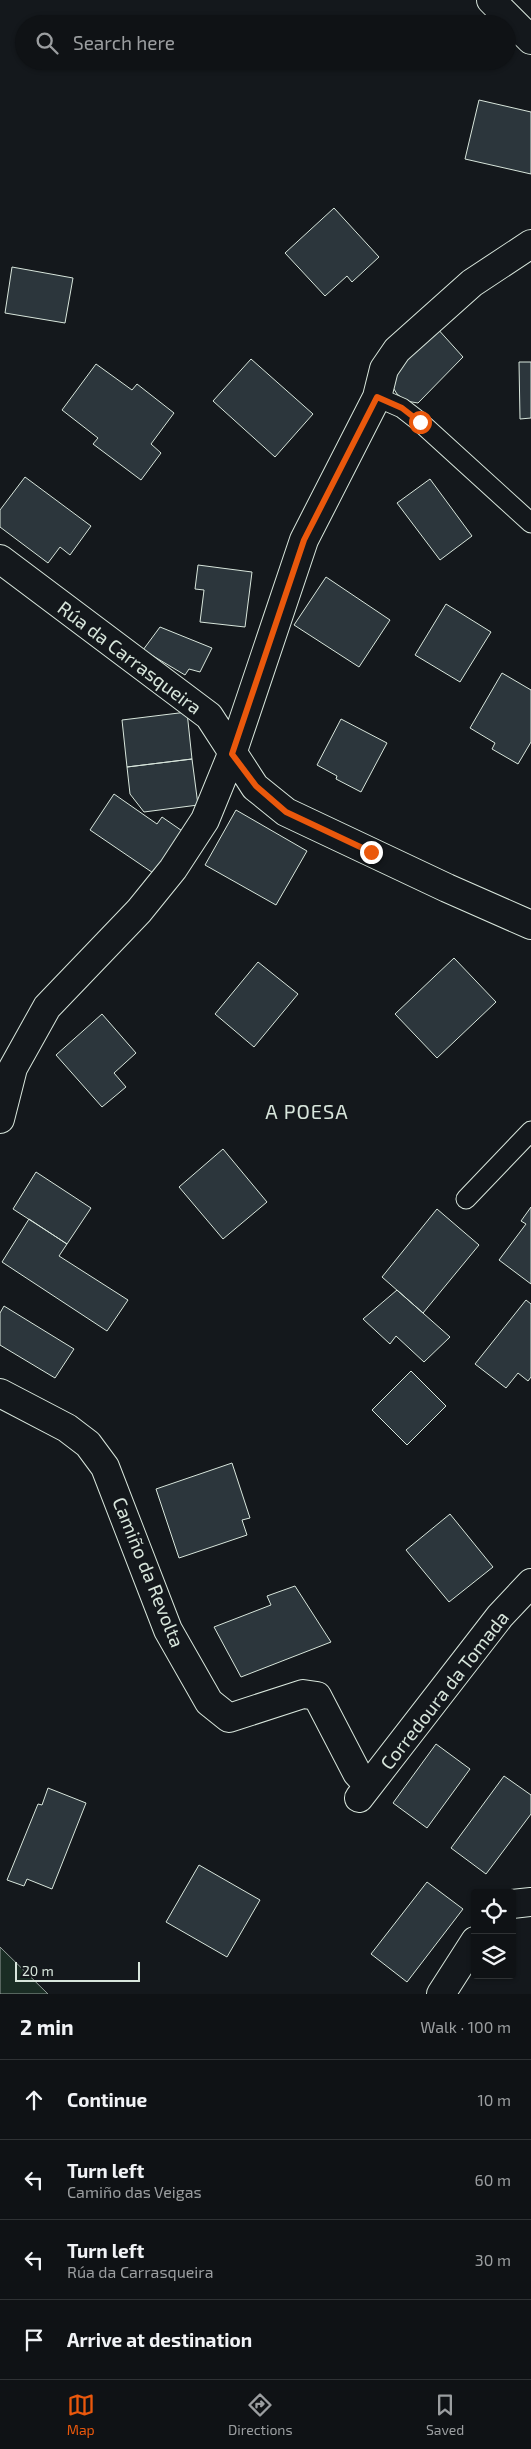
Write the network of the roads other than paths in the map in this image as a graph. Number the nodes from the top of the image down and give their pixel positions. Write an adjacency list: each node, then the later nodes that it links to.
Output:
1 (491, 0): 2 (street)
2 (506, 15)
3 (516, 25): 4 (street)
4 (531, 40)
5 (531, 244): 6 (street)
6 (377, 397): 7 (lane); 9 (street)
7 (531, 523)
8 (0, 559): 9 (street, Rúa da Carrasqueira)
9 (232, 754): 10 (street, Rúa da Carrasqueira); 11 (street)
10 (531, 925)
11 (0, 1119)
12 (531, 1131): 13 (lane)
13 (466, 1199)
14 (0, 1393): 16 (street, Camiño da Revolta)
15 (531, 1583): 16 (street, Corredoura da Tomada)
16 (364, 1792)
17 (531, 1902): 18 (street)
18 (516, 1904)
19 (471, 1947): 20 (street)
20 (441, 1994)

